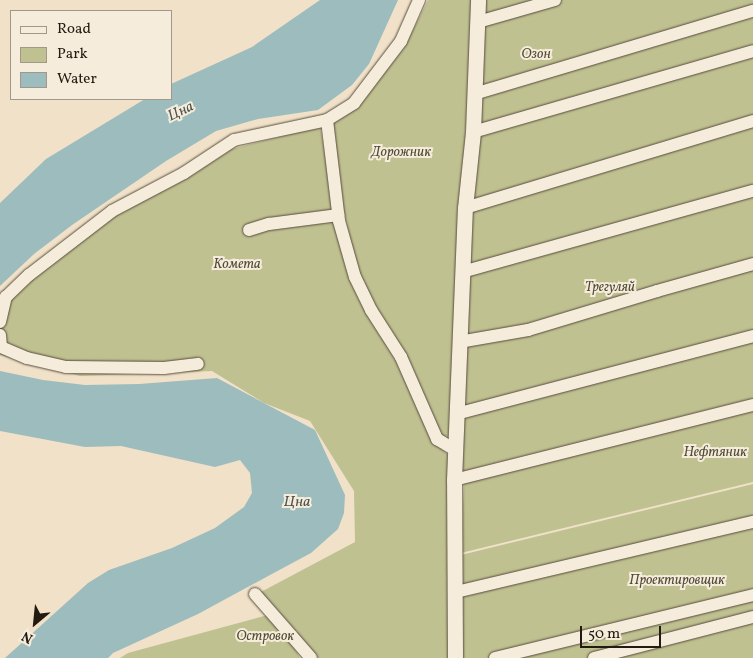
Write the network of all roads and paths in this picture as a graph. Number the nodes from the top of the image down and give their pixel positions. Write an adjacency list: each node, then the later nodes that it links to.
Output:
1 (419, 0): 8 (street)
2 (478, 0): 5 (street)
3 (555, 0): 5 (street)
4 (753, 10): 7 (street)
5 (478, 22): 7 (street)
6 (753, 51): 10 (street)
7 (474, 94): 10 (street)
8 (327, 120): 13 (street); 17 (street)
9 (753, 121): 12 (street)
10 (473, 132): 12 (street)
11 (753, 191): 16 (street)
12 (465, 208): 16 (street)
13 (338, 215): 14 (street); 24 (street)
14 (249, 230)
15 (753, 264): 20 (street)
16 (462, 272): 20 (street)
17 (0, 322)
18 (0, 335): 21 (street)
19 (753, 336): 23 (street)
20 (459, 342): 23 (street)
21 (198, 364)
22 (753, 405): 25 (street)
23 (456, 414): 24 (street)
24 (455, 450): 25 (street)
25 (454, 480): 27 (street)
26 (753, 522): 27 (street)
27 (456, 592): 32 (street)
28 (255, 594): 31 (street)
29 (753, 596): 33 (street)
30 (753, 617): 34 (street)
31 (311, 658)
32 (455, 658)
33 (495, 658)
34 (594, 658)

